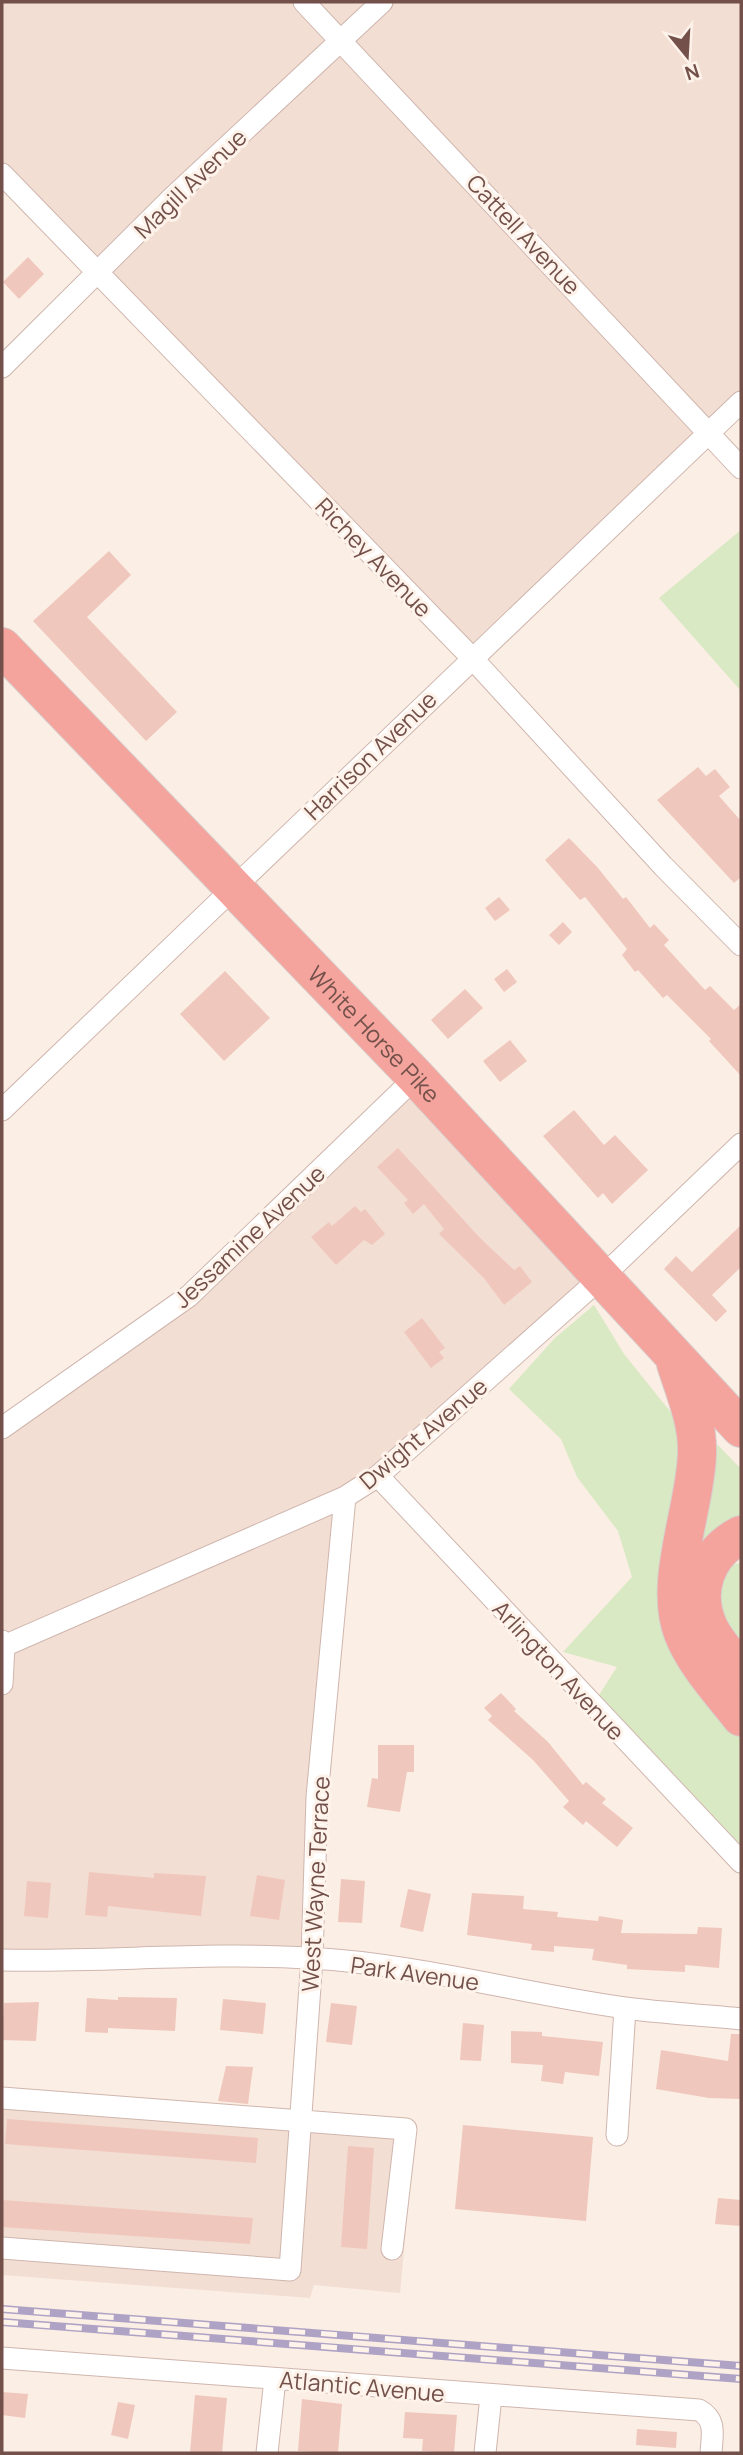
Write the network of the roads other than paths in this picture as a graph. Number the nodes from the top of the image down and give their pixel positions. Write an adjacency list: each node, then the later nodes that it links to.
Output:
1 (304, 2): 3 (street, Cattell Avenue)
2 (382, 2): 3 (street, Magill Avenue)
3 (341, 40): 5 (street, Magill Avenue); 8 (street, Cattell Avenue)
4 (2, 174): 5 (street, Richey Avenue)
5 (98, 273): 6 (street, Magill Avenue); 11 (street, Richey Avenue)
6 (2, 367)
7 (741, 402): 8 (street, Harrison Avenue)
8 (709, 433): 9 (street, Cattell Avenue); 11 (street, Harrison Avenue)
9 (741, 468)
10 (2, 647): 12 (highway, White Horse Pike)
11 (472, 658): 12 (street, Harrison Avenue); 13 (street, Richey Avenue)
12 (232, 886): 14 (highway, White Horse Pike); 15 (street, Harrison Avenue)
13 (741, 945)
14 (416, 1077): 17 (highway, White Horse Pike); 19 (street, Jessamine Avenue)
15 (2, 1110)
16 (741, 1143): 17 (street, Dwight Avenue)
17 (603, 1276): 18 (highway, White Horse Pike); 21 (street, Dwight Avenue)
18 (672, 1352): 20 (highway, White Horse Pike); 27 (highway)
19 (2, 1428)
20 (741, 1428)
21 (378, 1476): 22 (street, Dwight Avenue); 28 (street, Arlington Avenue)
22 (345, 1497): 24 (street, Dwight Avenue); 29 (street, West Wayne Terrace)
23 (741, 1535): 25 (highway)
24 (3, 1643): 26 (street)
25 (741, 1672)
26 (2, 1684)
27 (741, 1717)
28 (741, 1862)
29 (312, 1958): 30 (street, Park Avenue); 31 (street, Park Avenue); 34 (street, West Wayne Terrace)
30 (2, 1959)
31 (625, 2008): 32 (street, Park Avenue); 35 (street)
32 (741, 2019)
33 (2, 2098): 34 (street)
34 (302, 2120): 36 (street, West Wayne Terrace); 37 (street)
35 (617, 2135)
36 (2, 2248)
37 (392, 2249)
38 (2, 2358): 39 (street, Atlantic Avenue)
39 (275, 2379): 40 (street, Atlantic Avenue); 41 (street)
40 (491, 2396): 42 (street); 43 (street, Atlantic Avenue)
41 (267, 2453)
42 (485, 2453)
43 (711, 2453)

